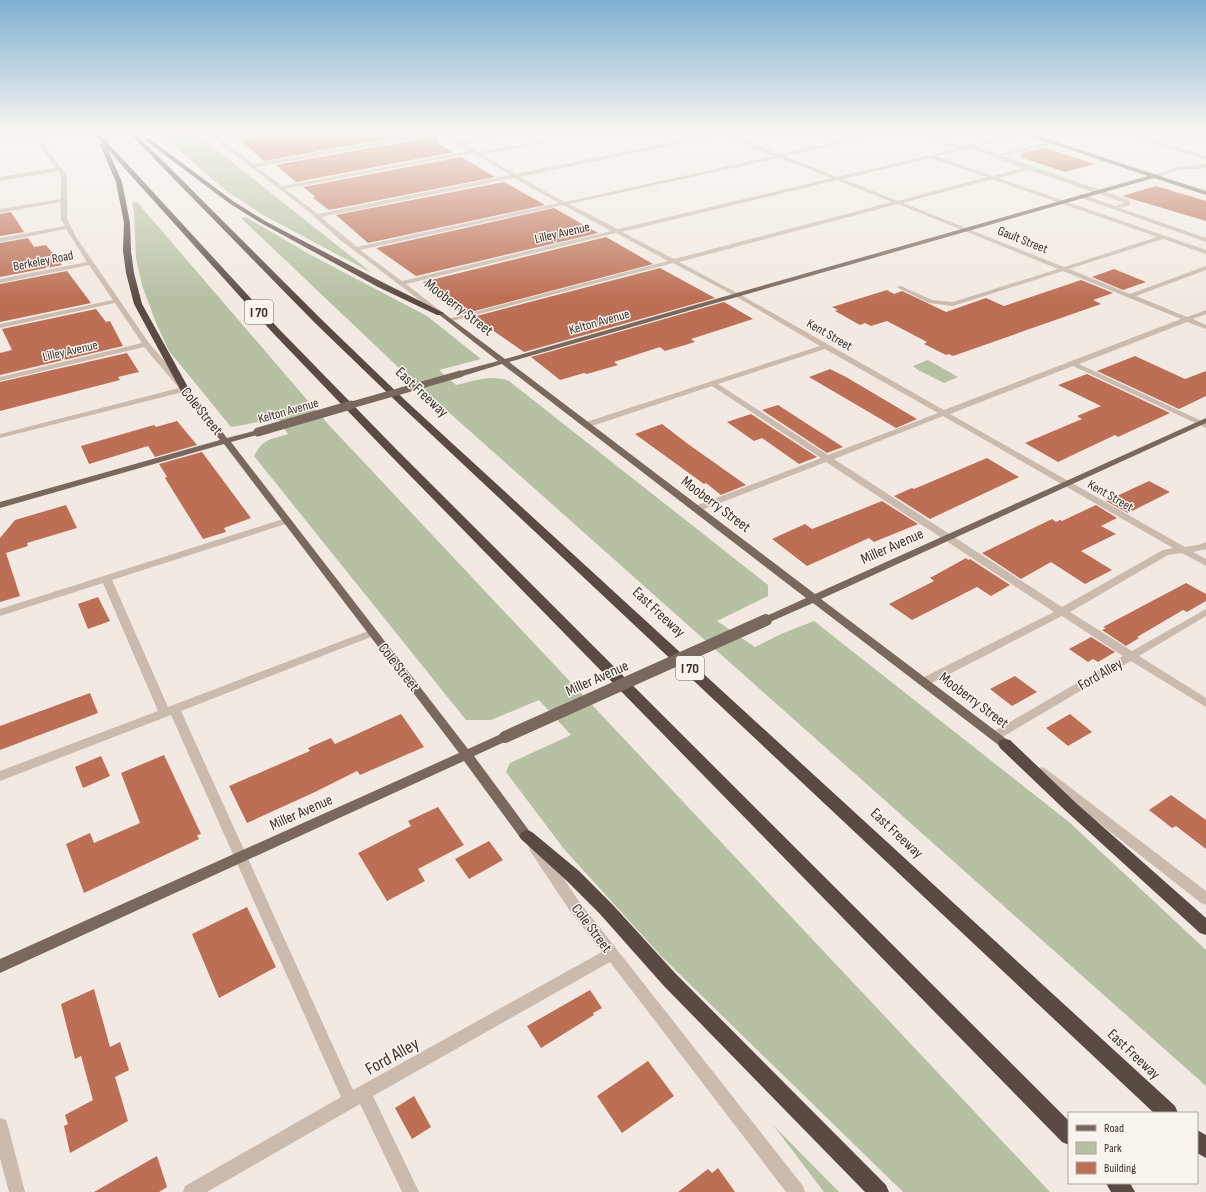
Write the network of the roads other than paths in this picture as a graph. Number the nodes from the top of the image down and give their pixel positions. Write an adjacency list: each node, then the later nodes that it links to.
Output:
1 (65, 188): 20 (street, Cole Street)
2 (120, 188): 57 (highway)
3 (146, 188): 94 (highway, I 70)
4 (186, 188): 92 (highway, East Freeway / I 70)
5 (212, 188): 46 (highway)
6 (281, 188): 26 (street, Mooberry Street)
7 (458, 188): 26 (street)
8 (537, 188): 23 (street, Kent Street)
9 (635, 188): 23 (street)
10 (800, 188): 29 (street, Lilley Avenue)
11 (859, 188): 21 (street, Gault Street)
12 (955, 188): 21 (street)
13 (1021, 188): 22 (street)
14 (1090, 188): 17 (street)
15 (1113, 188): 17 (main road, Kelton Avenue)
16 (1192, 188): 18 (main road)
17 (1101, 191): 19 (main road, Kelton Avenue); 24 (street)
18 (1206, 192)
19 (1081, 196): 22 (main road, Kelton Avenue); 24 (street)
20 (63, 200): 25 (street); 27 (street, Cole Street)
21 (898, 202): 28 (street, Gault Street); 35 (street)
22 (1062, 202): 28 (main road, Kelton Avenue); 30 (street)
23 (565, 203): 29 (street, Kent Street); 33 (street)
24 (1114, 208): 32 (street)
25 (0, 210)
26 (317, 216): 33 (street, Mooberry Street)
27 (68, 227): 31 (street); 36 (street, Cole Street)
28 (966, 229): 38 (street, Gault Street); 42 (main road, Kelton Avenue)
29 (617, 231): 35 (street, Kent Street); 40 (street, Lilley Avenue)
30 (1163, 237): 34 (street); 38 (street)
31 (0, 240)
32 (1206, 240)
33 (356, 249): 40 (street, Mooberry Street)
34 (1206, 252)
35 (674, 261): 42 (street, Kent Street); 47 (street)
36 (91, 263): 39 (street, Berkeley Road); 44 (street, Cole Street)
37 (1206, 268): 43 (street)
38 (1064, 269): 41 (street); 43 (street, Gault Street)
39 (0, 281)
40 (401, 283): 46 (street, Mooberry Street)
41 (899, 287)
42 (737, 295): 52 (street, Kent Street); 53 (main road, Kelton Avenue)
43 (1129, 296): 48 (street, Gault Street)
44 (116, 301): 49 (street); 51 (street, Cole Street)
45 (1206, 312): 48 (street)
46 (440, 313): 47 (main road, Mooberry Street)
47 (450, 320): 53 (main road, Mooberry Street)
48 (1188, 320): 50 (street, Gault Street); 54 (street)
49 (0, 326)
50 (1206, 327)
51 (146, 344): 55 (street, Lilley Avenue); 57 (street, Cole Street)
52 (826, 346): 56 (street); 58 (street, Kent Street)
53 (503, 362): 60 (main road, Mooberry Street); 62 (main road, Kelton Avenue, bridge)
54 (1072, 363): 58 (street); 59 (street)
55 (0, 379)
56 (712, 383): 60 (street); 63 (street)
57 (184, 389): 61 (street); 62 (main road, Cole Street)
58 (943, 413): 63 (street); 64 (street, Kent Street)
59 (1204, 423): 64 (main road, Miller Avenue)
60 (586, 425): 66 (main road, Mooberry Street)
61 (0, 436)
62 (227, 441): 65 (main road, Kelton Avenue); 67 (main road, Cole Street)
63 (826, 458): 66 (street); 68 (street)
64 (1067, 484): 68 (main road, Miller Avenue); 70 (street, Kent Street)
65 (0, 506)
66 (696, 509): 73 (main road, Mooberry Street)
67 (286, 521): 72 (street); 77 (main road, Cole Street)
68 (949, 538): 73 (main road, Miller Avenue); 74 (street)
69 (1206, 545): 70 (street)
70 (1183, 550): 71 (street, Kent Street); 74 (street)
71 (1206, 563)
72 (106, 579): 76 (street); 81 (street)
73 (814, 599): 79 (main road, Mooberry Street); 83 (main road, Miller Avenue, bridge)
74 (1062, 612): 78 (street); 79 (street)
75 (1206, 612): 78 (street, Ford Alley)
76 (0, 613)
77 (372, 633): 81 (street); 83 (main road, Cole Street)
78 (1132, 656): 80 (street); 82 (street, Ford Alley)
79 (924, 682): 82 (main road, Mooberry Street)
80 (1206, 702)
81 (170, 711): 84 (street); 86 (street)
82 (1000, 740): 87 (street, Mooberry Street); 88 (highway)
83 (466, 754): 85 (main road, Cole Street); 86 (main road, Miller Avenue)
84 (0, 776)
85 (527, 836): 89 (street, Cole Street); 102 (highway)
86 (241, 856): 90 (main road, Miller Avenue); 91 (street)
87 (1206, 899)
88 (1206, 928)
89 (612, 954): 91 (street, Ford Alley); 101 (street, Cole Street)
90 (0, 966)
91 (357, 1097): 99 (street, Ford Alley); 100 (street)
92 (1167, 1112)
93 (0, 1126): 98 (street)
94 (1068, 1134)
95 (1198, 1141): 96 (highway)
96 (1206, 1148)
97 (1117, 1184): 103 (highway)
98 (17, 1192)
99 (191, 1192)
100 (412, 1192)
101 (797, 1192)
102 (879, 1192)
103 (1125, 1192)

